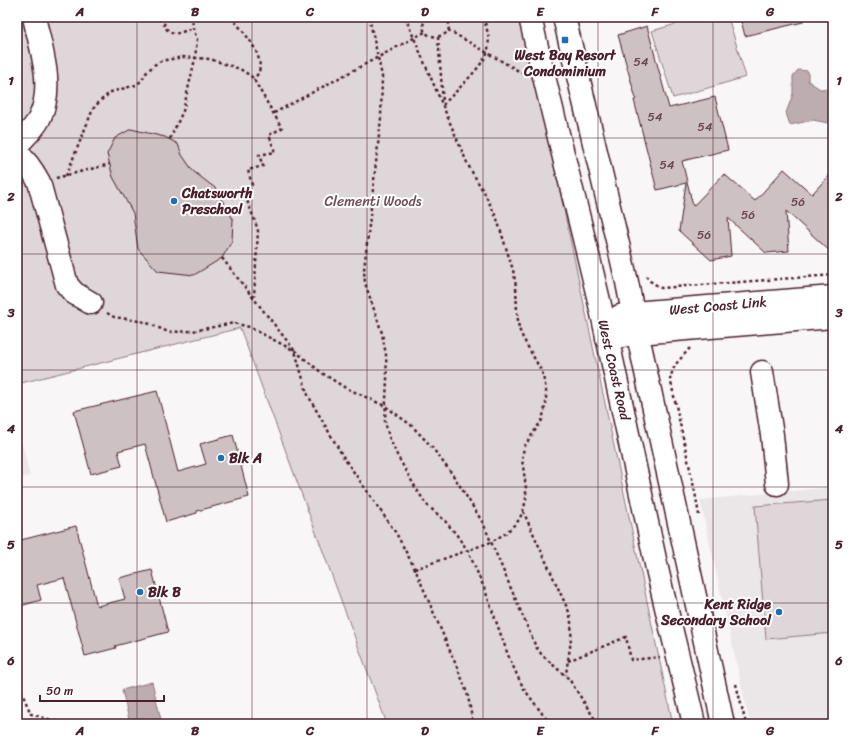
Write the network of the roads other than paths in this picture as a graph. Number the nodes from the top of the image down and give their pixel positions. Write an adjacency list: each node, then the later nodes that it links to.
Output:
1 (34, 17): 4 (main road)
2 (530, 17): 10 (main road, West Coast Road)
3 (564, 17): 9 (main road)
4 (17, 145)
5 (17, 153): 7 (main road)
6 (833, 297): 9 (main road, West Coast Link)
7 (91, 303)
8 (833, 317): 9 (main road, West Coast Link)
9 (635, 323): 10 (main road, West Coast Link); 14 (main road)
10 (605, 329): 13 (main road, West Coast Road)
11 (762, 372): 12 (main road)
12 (777, 484)
13 (694, 724)
14 (723, 724)

